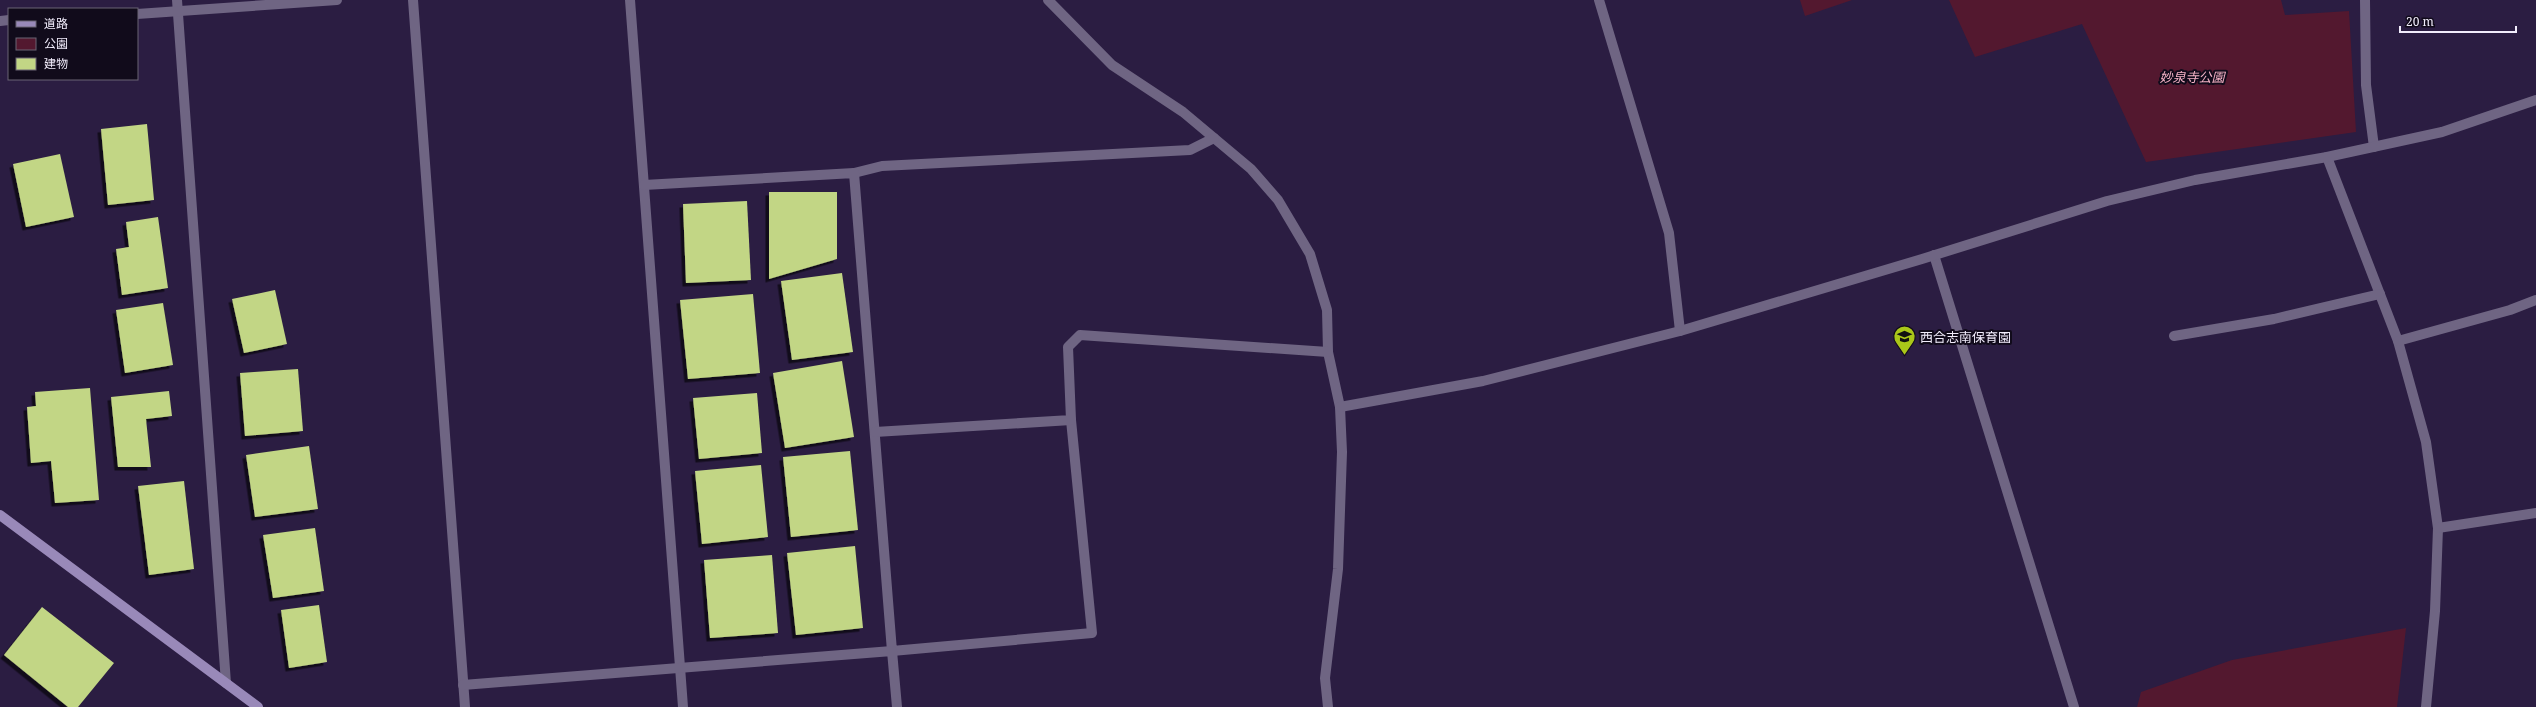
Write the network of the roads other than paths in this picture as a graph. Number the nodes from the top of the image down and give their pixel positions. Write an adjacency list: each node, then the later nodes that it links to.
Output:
1 (177, 0): 8 (street)
2 (337, 0): 8 (street)
3 (413, 0): 32 (street)
4 (630, 0): 15 (street)
5 (1048, 0): 11 (street)
6 (1599, 0): 19 (street)
7 (2365, 0): 12 (street)
8 (176, 12): 9 (street); 31 (street)
9 (138, 14)
10 (2536, 100): 12 (street)
11 (1214, 138): 14 (street); 22 (street)
12 (2374, 147): 13 (street)
13 (2327, 157): 16 (street); 17 (street)
14 (854, 173): 15 (street); 25 (street)
15 (644, 185): 30 (street)
16 (1934, 255): 19 (street); 38 (street)
17 (2380, 294): 20 (street); 21 (street)
18 (2536, 300): 21 (street)
19 (1680, 331): 23 (street)
20 (2174, 336)
21 (2398, 341): 28 (street)
22 (1328, 352): 23 (street); 24 (street)
23 (1340, 407): 37 (street)
24 (1071, 420): 25 (street); 29 (street)
25 (875, 432): 29 (street)
26 (2536, 513): 28 (street)
27 (0, 515): 31 (street)
28 (2438, 528): 39 (street)
29 (892, 651): 30 (street); 36 (street)
30 (680, 668): 32 (street); 35 (street)
31 (226, 683): 33 (street)
32 (463, 685): 34 (street)
33 (258, 707)
34 (465, 707)
35 (684, 707)
36 (898, 707)
37 (1328, 707)
38 (2074, 707)
39 (2426, 707)

